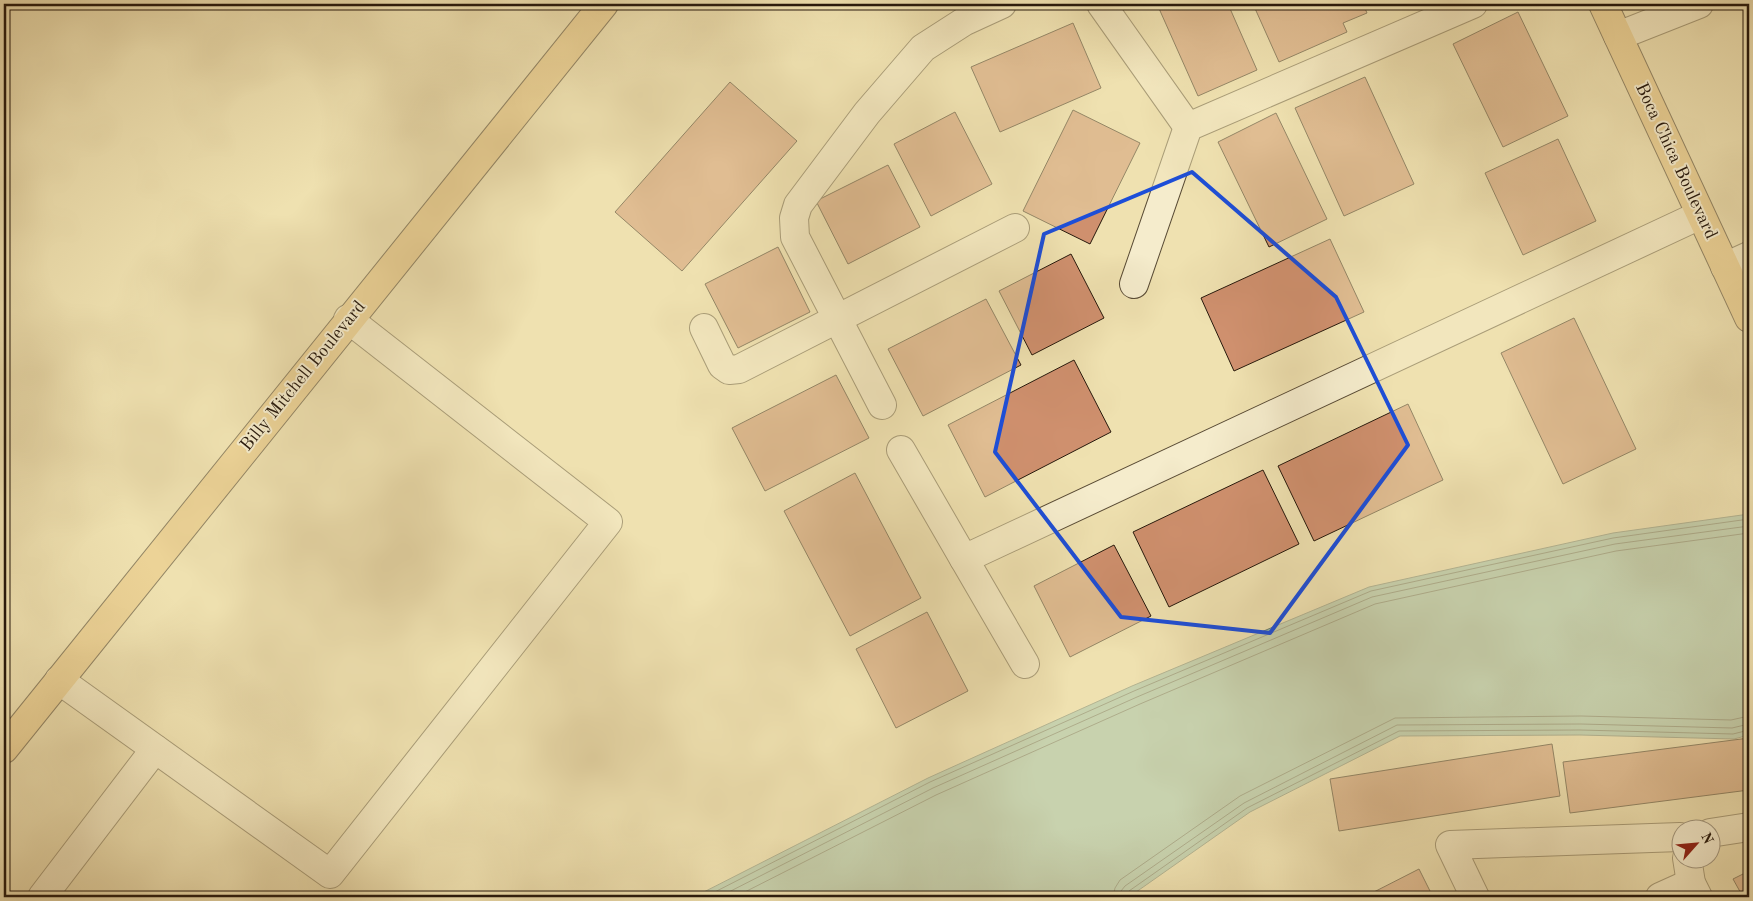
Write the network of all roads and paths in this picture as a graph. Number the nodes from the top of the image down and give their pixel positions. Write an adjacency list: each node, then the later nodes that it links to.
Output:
1 (604, 4): 16 (main road, Billy Mitchell Boulevard)
2 (1002, 4): 14 (street)
3 (1101, 4): 8 (street)
4 (1473, 4): 8 (street)
5 (1603, 4): 7 (main road, Boca Chica Boulevard)
6 (1699, 4): 7 (street)
7 (1618, 36): 9 (main road, Boca Chica Boulevard)
8 (1188, 127): 13 (street)
9 (1700, 214): 12 (main road, Boca Chica Boulevard); 20 (street)
10 (1015, 228): 14 (street)
11 (1749, 256): 12 (street)
12 (1725, 267): 15 (main road, Boca Chica Boulevard)
13 (1134, 284)
14 (838, 318): 17 (street); 18 (street)
15 (1749, 318)
16 (348, 319): 22 (main road, Billy Mitchell Boulevard); 24 (street)
17 (704, 328)
18 (882, 405)
19 (901, 450): 20 (street)
20 (964, 559): 21 (street)
21 (1024, 664)
22 (59, 680): 23 (main road, Billy Mitchell Boulevard); 24 (street)
23 (4, 749)
24 (155, 749): 29 (street)
25 (1749, 827): 26 (street)
26 (1720, 831)
27 (1670, 837): 30 (street)
28 (1692, 880): 31 (street)
29 (42, 897)
30 (1475, 897)
31 (1660, 897)

